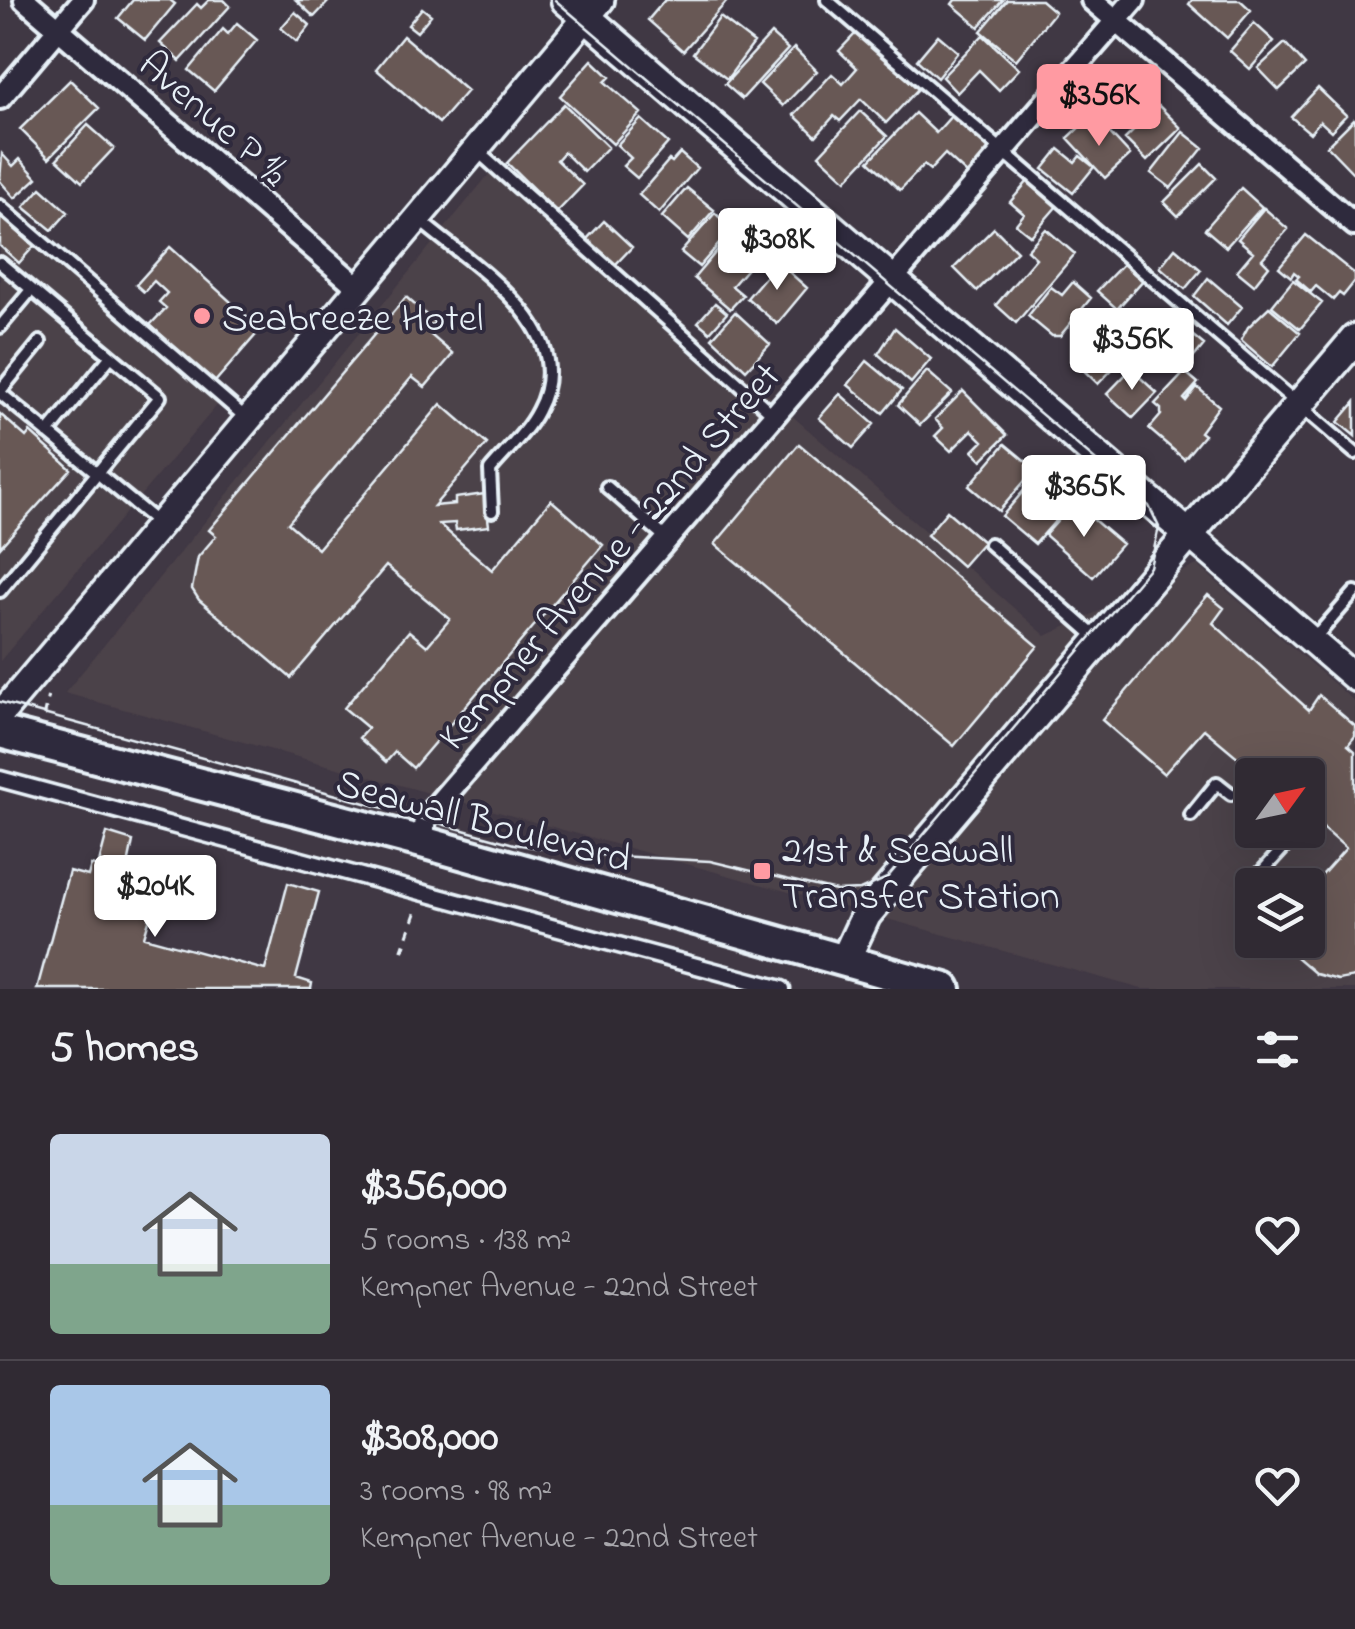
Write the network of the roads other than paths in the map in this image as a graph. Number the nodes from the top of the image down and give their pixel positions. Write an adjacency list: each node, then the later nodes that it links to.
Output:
1 (25, 0): 8 (street, Avenue P ½)
2 (83, 0): 8 (street)
3 (827, 0): 11 (lane)
4 (1092, 0): 7 (street)
5 (1134, 0): 7 (street, Kempner Avenue - 22nd Street)
6 (584, 6): 10 (street); 16 (main road)
7 (1116, 20): 11 (street, Kempner Avenue - 22nd Street); 14 (street)
8 (58, 29): 9 (street); 17 (street, Avenue P ½)
9 (0, 98)
10 (476, 150): 13 (street); 25 (lane)
11 (1004, 152): 16 (street, Kempner Avenue - 22nd Street); 24 (lane)
12 (0, 206): 26 (lane)
13 (417, 219): 17 (street); 31 (lane)
14 (1355, 225)
15 (0, 263): 18 (lane)
16 (892, 280): 25 (street, Kempner Avenue - 22nd Street); 33 (main road)
17 (359, 288): 26 (street)
18 (32, 290): 19 (lane); 22 (lane)
19 (0, 327)
20 (1355, 339): 24 (main road)
21 (40, 342): 23 (lane)
22 (112, 356): 27 (lane); 29 (lane)
23 (0, 392): 27 (lane)
24 (1298, 406): 28 (lane); 33 (main road)
25 (776, 416): 34 (street, Kempner Avenue - 22nd Street)
26 (247, 419): 32 (street)
27 (48, 433): 29 (lane)
28 (1355, 453)
29 (96, 474): 32 (lane); 36 (lane)
30 (608, 487): 34 (lane)
31 (492, 510)
32 (158, 523): 41 (street)
33 (1187, 534): 38 (main road); 39 (street)
34 (668, 540): 46 (street, Kempner Avenue - 22nd Street)
35 (990, 544): 38 (lane)
36 (0, 591)
37 (1355, 592): 39 (lane)
38 (1098, 640): 49 (main road)
39 (1312, 641): 40 (street)
40 (1355, 678)
41 (0, 715)
42 (0, 732): 46 (main road, Seawall Boulevard)
43 (0, 779): 50 (street)
44 (1231, 794): 45 (lane)
45 (1191, 815)
46 (422, 842): 49 (main road, Seawall Boulevard)
47 (1283, 848): 48 (lane)
48 (1265, 868)
49 (845, 960): 51 (main road, Seawall Boulevard)
50 (782, 989)
51 (944, 989)

